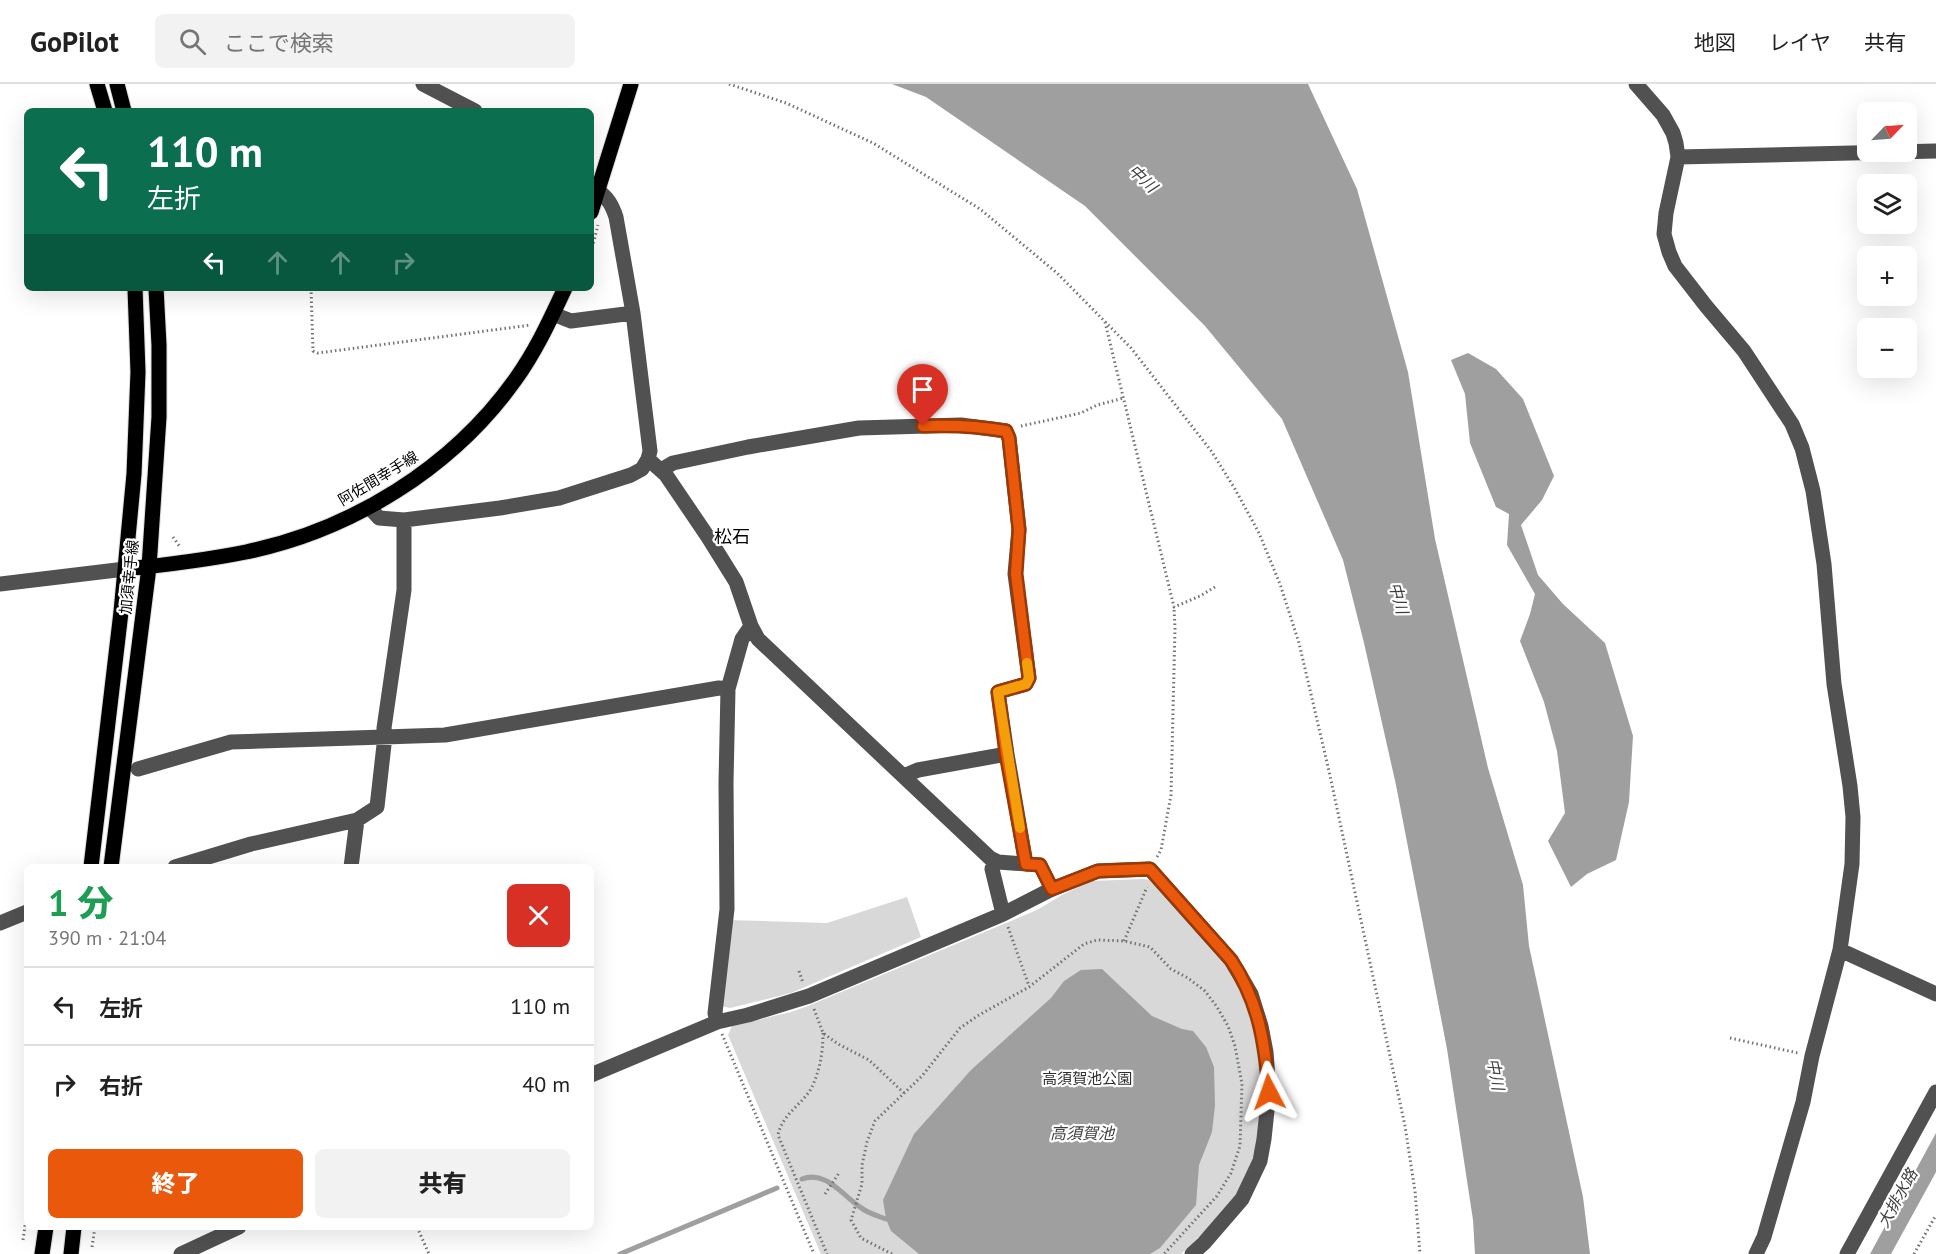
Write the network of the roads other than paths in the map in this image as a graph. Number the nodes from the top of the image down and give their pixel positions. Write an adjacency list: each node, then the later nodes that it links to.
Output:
1 (97, 84): 6 (main road)
2 (117, 84): 7 (main road)
3 (423, 84): 8 (street)
4 (631, 84): 11 (main road)
5 (1636, 84): 10 (street)
6 (104, 108)
7 (123, 108)
8 (470, 108)
9 (1936, 151): 10 (street)
10 (1678, 157): 43 (street)
11 (597, 171): 12 (main road)
12 (598, 190): 13 (main road); 17 (street)
13 (595, 216)
14 (135, 291): 24 (main road, 加須幸手線)
15 (156, 291): 23 (main road, 加須幸手線)
16 (563, 291): 18 (main road, 阿佐間幸手線)
17 (633, 313): 18 (street); 19 (street)
18 (545, 321): 21 (main road, 阿佐間幸手線)
19 (648, 459): 20 (street); 22 (street)
20 (661, 470): 26 (street); 29 (street)
21 (369, 507): 22 (street); 23 (main road, 阿佐間幸手線)
22 (404, 520): 28 (street)
23 (149, 567): 24 (main road, 阿佐間幸手線); 35 (main road, 加須幸手線)
24 (125, 569): 25 (street); 34 (main road, 加須幸手線)
25 (0, 584)
26 (751, 627): 27 (street); 31 (street)
27 (728, 689): 28 (street); 45 (street)
28 (385, 736): 30 (street); 32 (street)
29 (1006, 754): 31 (street); 38 (street)
30 (138, 769)
31 (904, 776): 33 (street)
32 (357, 819): 36 (street); 37 (street)
33 (995, 861): 38 (street); 41 (street)
34 (91, 864)
35 (111, 864)
36 (185, 864)
37 (351, 864)
38 (1026, 864): 39 (street)
39 (1052, 889): 41 (street); 54 (street)
40 (24, 913): 42 (street)
41 (1003, 914): 45 (street)
42 (0, 923)
43 (1840, 950): 44 (street); 55 (street)
44 (1936, 994)
45 (717, 1022): 46 (street)
46 (594, 1074)
47 (1936, 1092): 56 (street)
48 (46, 1230): 51 (main road)
49 (74, 1230): 52 (main road)
50 (233, 1230): 53 (street)
51 (42, 1254)
52 (71, 1254)
53 (181, 1254)
54 (1192, 1254)
55 (1756, 1254)
56 (1847, 1254)

